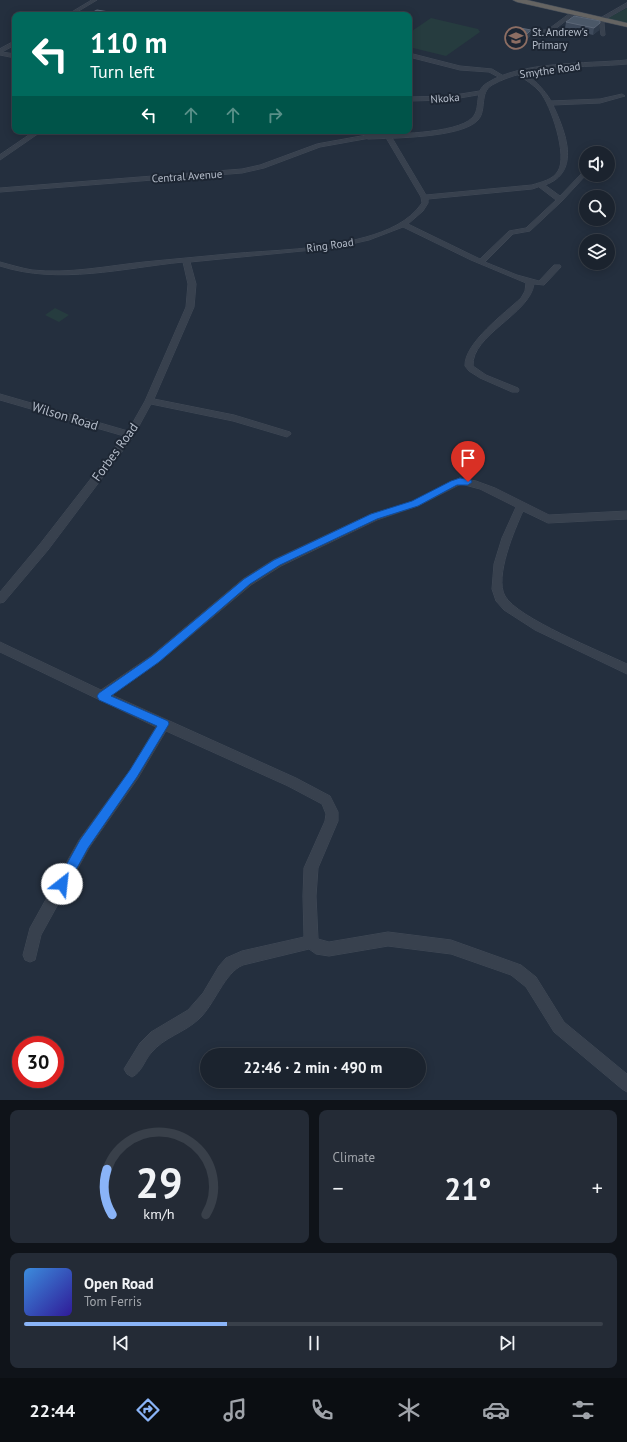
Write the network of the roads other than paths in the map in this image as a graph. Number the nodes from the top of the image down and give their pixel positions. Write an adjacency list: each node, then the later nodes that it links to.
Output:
1 (95, 0): 4 (street)
2 (517, 0): 5 (highway)
3 (627, 5): 6 (street)
4 (74, 12)
5 (574, 12): 6 (highway); 8 (street)
6 (603, 19): 7 (highway); 9 (street)
7 (627, 25)
8 (539, 31)
9 (603, 35)
10 (12, 45): 11 (street)
11 (0, 52): 12 (street)
12 (12, 55)
13 (412, 56): 16 (street)
14 (627, 62): 15 (street, Smythe Road)
15 (520, 74): 16 (street, Smythe Road); 20 (street)
16 (504, 78): 17 (street, Smythe Road)
17 (481, 93): 19 (street, Nkoka); 23 (street)
18 (622, 96): 20 (street)
19 (412, 99)
20 (550, 102): 27 (street)
21 (35, 134): 25 (street)
22 (365, 134): 24 (street)
23 (388, 136): 24 (street); 29 (street)
24 (368, 137): 28 (street, Central Avenue)
25 (0, 158)
26 (579, 179): 30 (street)
27 (541, 185): 29 (street); 30 (street)
28 (0, 190)
29 (424, 197): 31 (street, Ring Road)
30 (560, 200): 33 (street)
31 (403, 224): 32 (street, Ring Road); 33 (street)
32 (186, 261): 34 (street, Ring Road); 39 (street, Forbes Road)
33 (481, 262): 36 (street)
34 (0, 264)
35 (557, 267): 36 (street)
36 (530, 283): 37 (street)
37 (515, 390)
38 (0, 397): 41 (street, Wilson Road)
39 (149, 401): 40 (street); 41 (street, Forbes Road)
40 (287, 434)
41 (130, 435): 44 (street, Forbes Road)
42 (521, 506): 43 (street); 46 (street); 47 (street)
43 (627, 515)
44 (0, 599)
45 (0, 647): 47 (street)
46 (627, 669)
47 (102, 696): 48 (street)
48 (164, 724): 49 (street); 50 (street)
49 (311, 942): 51 (street); 52 (street)
50 (30, 954)
51 (132, 1069)
52 (627, 1084)

